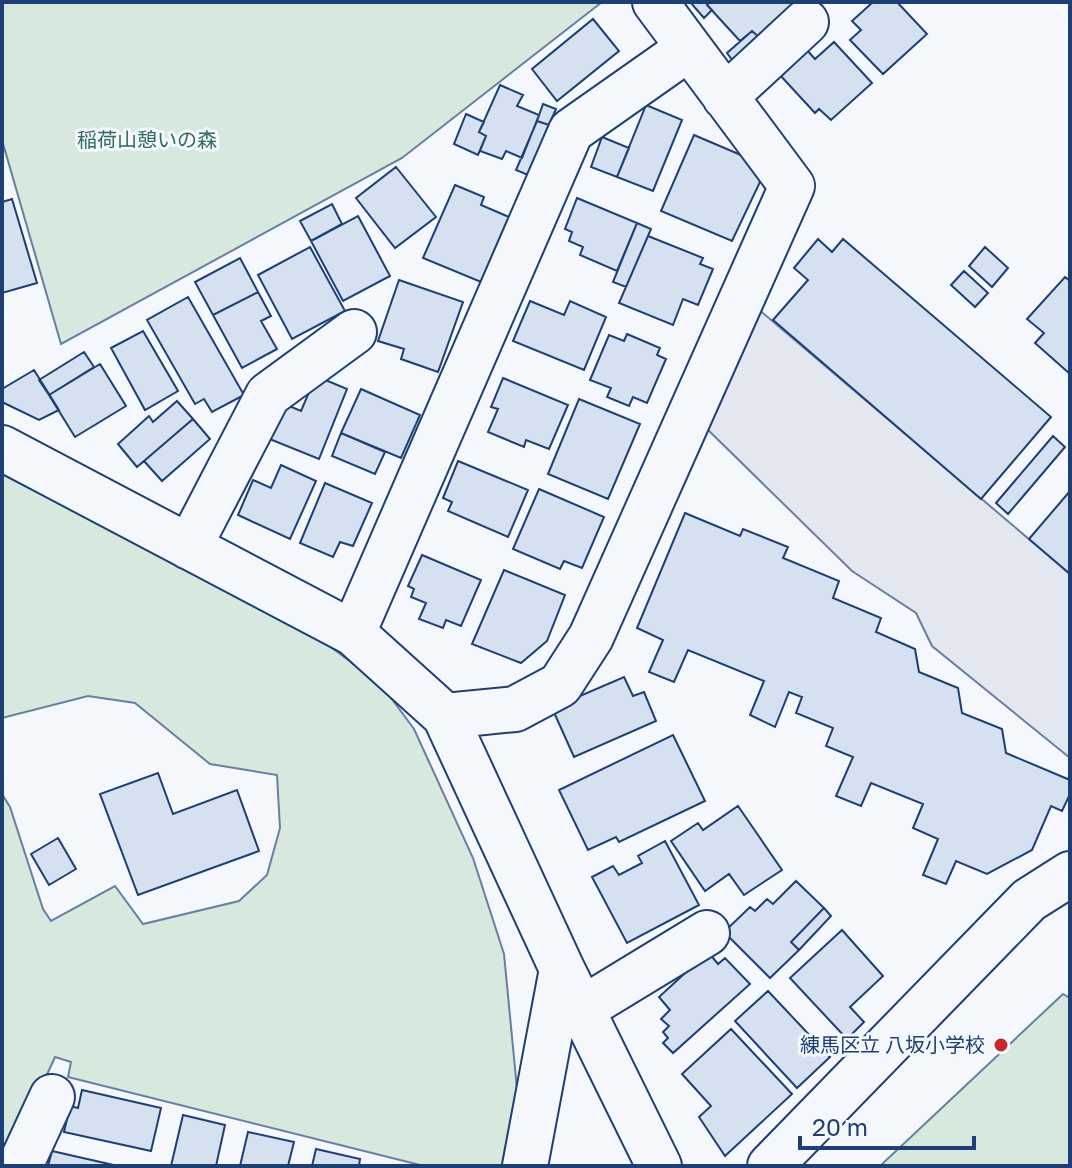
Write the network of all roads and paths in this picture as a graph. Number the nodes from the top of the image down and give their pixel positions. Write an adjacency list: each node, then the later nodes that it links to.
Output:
1 (655, 2): 3 (street)
2 (806, 22): 4 (street)
3 (689, 48): 4 (street); 8 (street)
4 (725, 97): 9 (street)
5 (354, 332): 7 (street)
6 (2, 448): 7 (street)
7 (189, 547): 8 (street)
8 (353, 633): 9 (street)
9 (445, 716): 12 (street)
10 (1070, 874): 18 (street)
11 (707, 933): 13 (street)
12 (562, 969): 13 (street); 16 (street)
13 (582, 1009): 17 (street)
14 (52, 1097): 15 (street)
15 (20, 1166)
16 (525, 1166)
17 (659, 1166)
18 (770, 1166)

